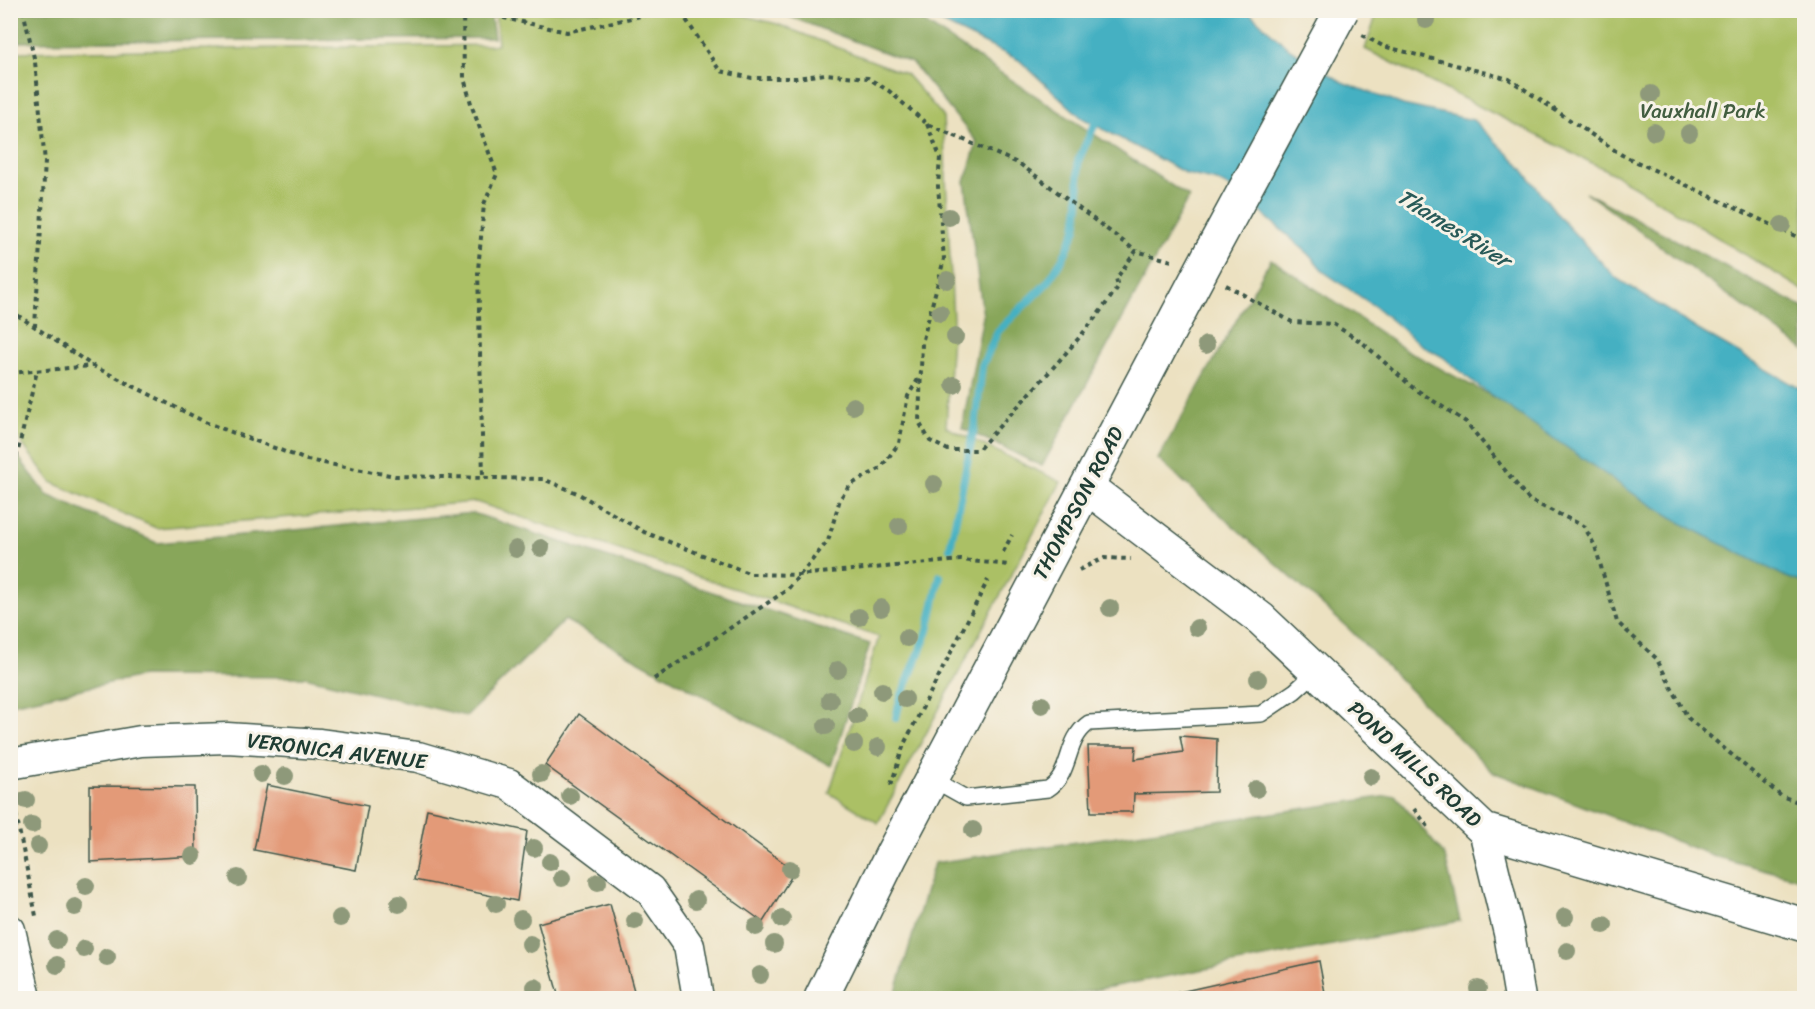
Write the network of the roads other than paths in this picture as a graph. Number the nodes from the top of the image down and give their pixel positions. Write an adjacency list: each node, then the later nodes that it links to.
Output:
1 (1349, 21): 2 (street, THOMPSON ROAD, bridge)
2 (1087, 487): 3 (street, POND MILLS ROAD); 5 (street, THOMPSON ROAD)
3 (1316, 672): 5 (lane); 6 (street, POND MILLS ROAD)
4 (10, 764): 10 (street, VERONICA AVENUE)
5 (932, 779): 11 (street, THOMPSON ROAD)
6 (1484, 830): 7 (street, POND MILLS ROAD); 12 (street)
7 (1804, 925)
8 (24, 926): 9 (street)
9 (26, 999)
10 (698, 999)
11 (821, 999)
12 (1520, 999)

